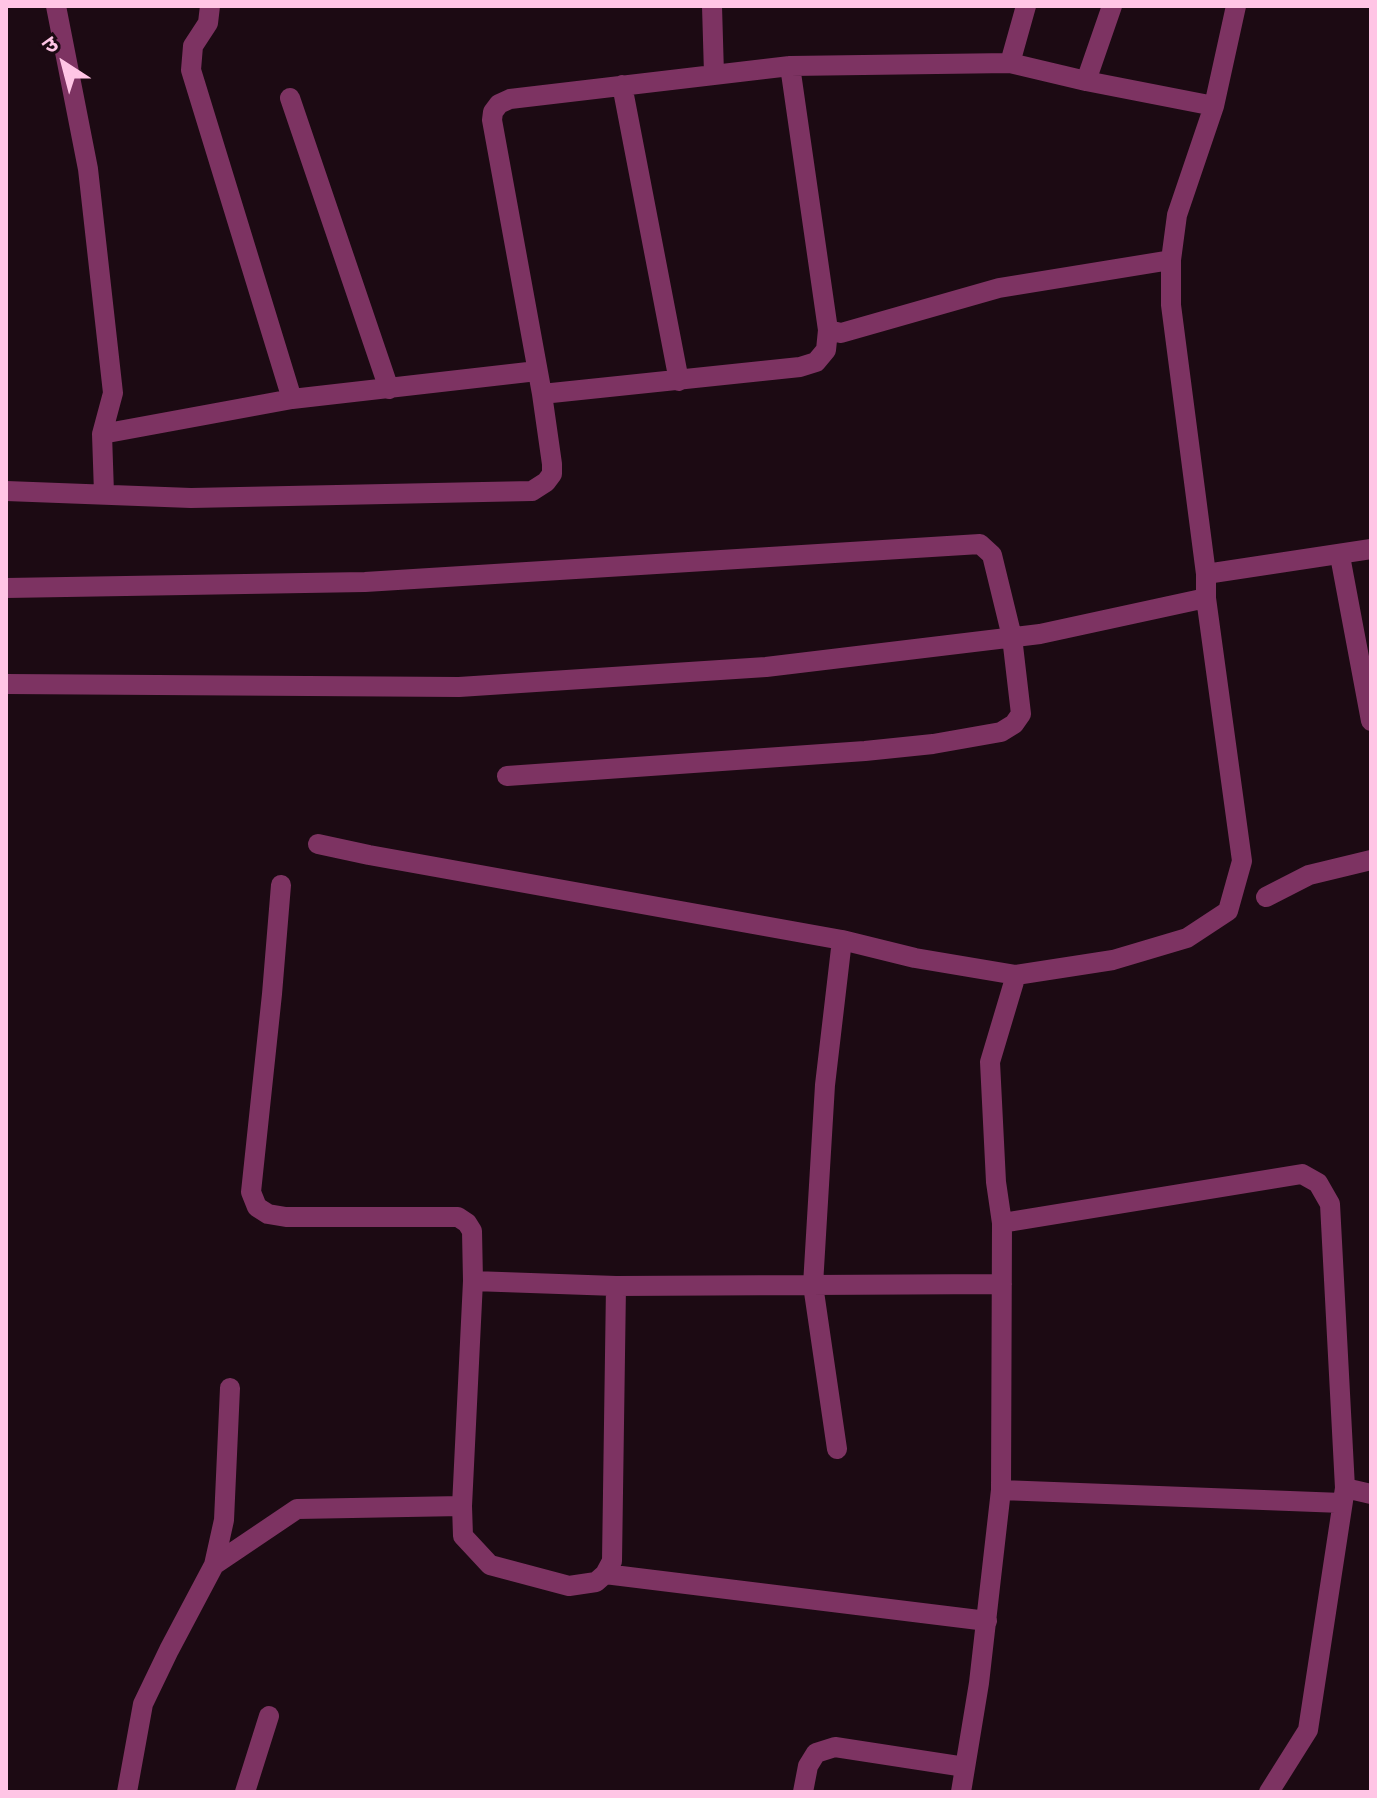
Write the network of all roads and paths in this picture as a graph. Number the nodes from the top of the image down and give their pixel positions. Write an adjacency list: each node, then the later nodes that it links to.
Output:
1 (56, 6): 21 (street)
2 (210, 6): 20 (street)
3 (712, 6): 9 (street)
4 (1026, 6): 7 (street)
5 (1112, 6): 10 (street)
6 (1236, 6): 13 (street)
7 (1010, 63): 8 (street); 10 (street)
8 (790, 66): 9 (street); 15 (street)
9 (714, 74): 11 (street)
10 (1086, 81): 13 (street)
11 (622, 85): 16 (street); 17 (street)
12 (290, 98): 18 (street)
13 (1214, 106): 14 (street)
14 (1171, 260): 15 (street); 26 (street)
15 (828, 330): 17 (street)
16 (537, 371): 18 (street); 19 (street)
17 (679, 381): 19 (street)
18 (389, 389): 20 (street)
19 (542, 394): 23 (street)
20 (292, 399): 21 (street)
21 (102, 434): 23 (street)
22 (6, 491): 23 (street)
23 (104, 493)
24 (1371, 549): 25 (street)
25 (1340, 556): 26 (street); 31 (street)
26 (1206, 574): 28 (street)
27 (6, 588): 29 (street)
28 (1206, 598): 29 (street); 38 (street)
29 (1012, 637): 30 (street); 32 (street)
30 (6, 684)
31 (1371, 721)
32 (507, 776)
33 (318, 844): 37 (street)
34 (1371, 860): 36 (street)
35 (281, 885): 40 (street)
36 (1266, 897)
37 (842, 940): 38 (street); 42 (street)
38 (1016, 975): 39 (street)
39 (1002, 1223): 41 (street); 48 (street)
40 (473, 1281): 43 (street); 49 (street)
41 (1002, 1284): 42 (street); 46 (street)
42 (813, 1285): 43 (street); 45 (street)
43 (616, 1286): 51 (street)
44 (230, 1388): 50 (street)
45 (837, 1449)
46 (1001, 1490): 48 (street); 52 (street)
47 (1371, 1494): 48 (street)
48 (1344, 1495): 59 (street)
49 (462, 1506): 50 (street); 51 (street)
50 (214, 1565): 55 (street)
51 (605, 1574): 52 (street)
52 (987, 1621): 54 (street)
53 (269, 1716): 56 (street)
54 (965, 1767): 57 (street); 58 (street)
55 (127, 1792)
56 (245, 1792)
57 (803, 1792)
58 (961, 1792)
59 (1269, 1792)

